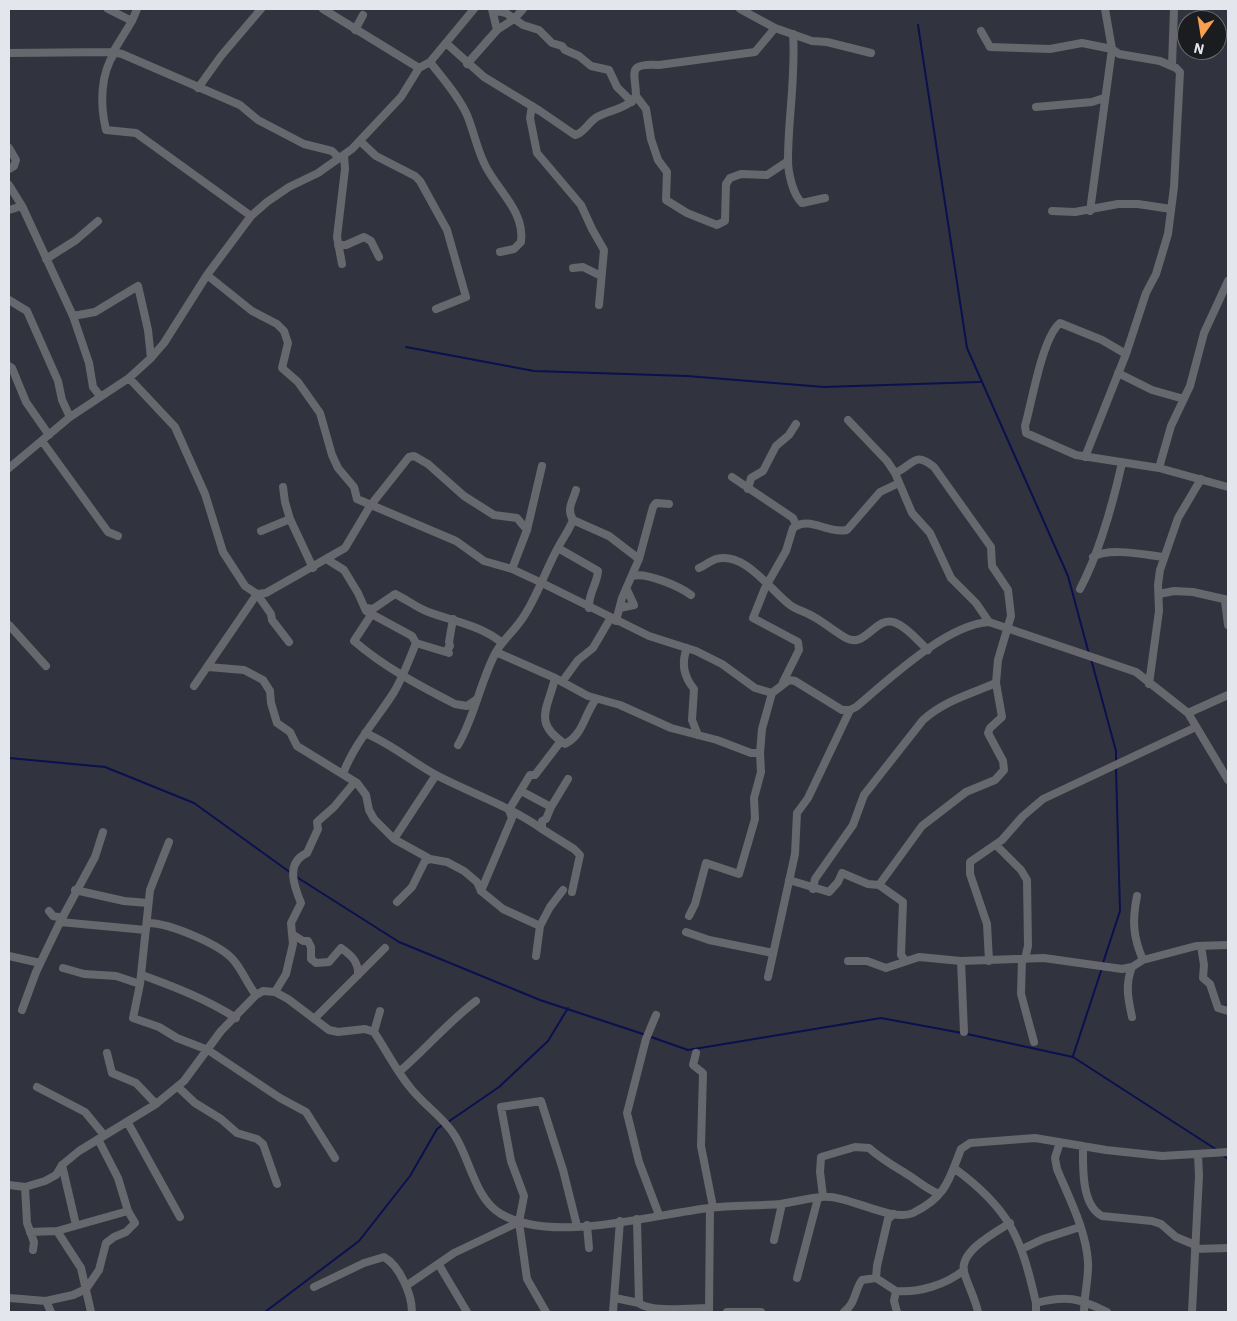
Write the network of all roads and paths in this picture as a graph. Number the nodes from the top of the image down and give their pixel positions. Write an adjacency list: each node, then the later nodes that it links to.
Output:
1 (108, 9): 13 (street)
2 (137, 9): 13 (street)
3 (262, 9): 28 (street)
4 (323, 9): 15 (street)
5 (474, 9): 19 (street)
6 (492, 9): 12 (street); 16 (street)
7 (524, 9): 12 (street)
8 (740, 9): 14 (street)
9 (1105, 9): 20 (street)
10 (1174, 9): 26 (street)
11 (363, 15): 15 (street)
12 (514, 19): 16 (street); 30 (street)
13 (132, 21): 22 (street)
14 (776, 28): 18 (street); 30 (street)
15 (355, 30): 27 (street)
16 (497, 30): 25 (street)
17 (981, 31): 20 (street)
18 (793, 34): 23 (street); 36 (street)
19 (446, 43): 24 (street); 25 (street)
20 (1112, 49): 26 (street); 29 (street)
21 (9, 52): 22 (street)
22 (114, 52): 28 (street); 45 (street)
23 (870, 53)
24 (430, 62): 27 (street); 48 (street)
25 (467, 64): 31 (street)
26 (1172, 66): 42 (street)
27 (419, 68): 33 (street)
28 (198, 88): 35 (street)
29 (1104, 98): 32 (street); 44 (street)
30 (634, 99): 31 (street); 36 (street)
31 (532, 106): 54 (street)
32 (1036, 107)
33 (360, 141): 35 (street); 58 (street)
34 (9, 148): 37 (street)
35 (341, 156): 45 (street); 47 (street)
36 (788, 161): 39 (street)
37 (9, 168)
38 (9, 185): 40 (street)
39 (825, 198)
40 (22, 206): 41 (street); 50 (street)
41 (9, 210)
42 (1171, 210): 44 (street); 60 (street)
43 (1052, 211): 44 (street)
44 (1090, 211)
45 (251, 216): 53 (street)
46 (98, 221): 50 (street)
47 (338, 246): 49 (street); 51 (street)
48 (500, 252)
49 (380, 257)
50 (46, 259): 59 (street)
51 (342, 264)
52 (573, 268): 54 (street)
53 (207, 275): 61 (street); 86 (street)
54 (601, 276): 57 (street)
55 (1228, 281): 66 (street)
56 (9, 300): 67 (street)
57 (599, 305)
58 (436, 309)
59 (73, 316): 61 (street); 65 (street)
60 (1126, 354): 63 (street); 72 (street)
61 (151, 358): 64 (street)
62 (9, 366): 70 (street)
63 (1118, 373): 66 (street); 72 (street)
64 (129, 378): 65 (street); 106 (street)
65 (100, 396): 67 (street)
66 (1184, 399): 76 (street)
67 (70, 417): 70 (street)
68 (848, 420): 77 (street)
69 (796, 424): 83 (street)
70 (49, 435): 71 (street)
71 (42, 441): 75 (street); 92 (street)
72 (1085, 457): 73 (street)
73 (1122, 463): 76 (street); 94 (street)
74 (542, 466): 90 (street)
75 (9, 468)
76 (1159, 468): 79 (street)
77 (896, 473): 80 (street); 119 (street)
78 (732, 477): 83 (street)
79 (1201, 479): 81 (street); 95 (street)
80 (899, 483): 89 (street); 116 (street)
81 (1228, 486)
82 (283, 487): 87 (street)
83 (748, 489): 89 (street)
84 (576, 490): 88 (street)
85 (669, 504): 96 (street)
86 (370, 506): 90 (street); 97 (street); 100 (street)
87 (290, 519): 91 (street); 98 (street)
88 (572, 520): 93 (street); 96 (street)
89 (796, 525): 102 (street)
90 (527, 530): 100 (street)
91 (262, 531)
92 (118, 536)
93 (558, 548): 103 (street); 111 (street)
94 (1093, 557): 95 (street); 105 (street)
95 (1164, 557): 107 (street)
96 (639, 559): 101 (street)
97 (328, 560): 98 (street); 110 (street)
98 (313, 568): 106 (street)
99 (699, 568): 102 (street)
100 (512, 569): 103 (street)
101 (632, 576): 104 (street); 108 (street)
102 (768, 582): 124 (street); 130 (street)
103 (542, 583): 111 (street); 122 (street)
104 (627, 590): 112 (street); 112 (street)
105 (1080, 590)
106 (257, 594): 120 (street); 127 (street)
107 (1158, 594): 109 (street); 132 (street)
108 (691, 595)
109 (1226, 601): 118 (street)
110 (366, 608): 113 (street); 114 (street)
111 (590, 608): 115 (street)
112 (620, 608): 115 (street)
113 (371, 615): 121 (street); 128 (street)
114 (453, 619): 121 (street); 122 (street)
115 (613, 620): 123 (street); 129 (street)
116 (989, 622): 119 (street); 124 (street)
117 (9, 625): 126 (street)
118 (1228, 625)
119 (1006, 628): 131 (street); 132 (street)
120 (289, 642)
121 (416, 643): 128 (street)
122 (502, 643): 125 (street)
123 (687, 648): 134 (street); 142 (street)
124 (928, 650): 138 (street)
125 (496, 652): 129 (street); 136 (street)
126 (46, 666)
127 (208, 666): 133 (street); 146 (street)
128 (403, 675): 136 (street); 141 (street)
129 (559, 680): 137 (street); 143 (street)
130 (783, 682): 134 (street); 138 (street)
131 (996, 683): 161 (street); 162 (street)
132 (1149, 684): 139 (street)
133 (194, 686)
134 (772, 693): 145 (street)
135 (1228, 695): 139 (street)
136 (477, 699): 144 (street)
137 (596, 699): 142 (street); 143 (street)
138 (850, 710): 160 (street)
139 (1188, 712): 140 (street)
140 (1196, 727): 149 (street); 158 (street)
141 (365, 733): 146 (street); 147 (street)
142 (698, 735): 145 (street)
143 (561, 741): 151 (street)
144 (458, 745)
145 (760, 753): 171 (street)
146 (343, 774): 150 (street)
147 (436, 775): 153 (street); 156 (street)
148 (568, 779): 152 (street)
149 (1228, 780)
150 (354, 783): 156 (street); 176 (street)
151 (521, 791): 152 (street); 153 (street)
152 (551, 807): 154 (street)
153 (510, 810): 154 (street); 165 (street)
154 (542, 829): 166 (street)
155 (103, 832): 163 (street)
156 (394, 839): 159 (street)
157 (168, 842): 169 (street)
158 (996, 845): 183 (street); 188 (street)
159 (430, 859): 165 (street); 168 (street)
160 (789, 880): 162 (street); 180 (street)
161 (879, 885): 162 (street); 184 (street)
162 (813, 889)
163 (76, 890): 169 (street); 172 (street)
164 (563, 890): 174 (street)
165 (481, 891): 174 (street)
166 (572, 892)
167 (1137, 896): 186 (street)
168 (398, 902)
169 (148, 903): 173 (street)
170 (48, 911): 172 (street)
171 (689, 916)
172 (61, 920): 173 (street); 189 (street)
173 (147, 926): 192 (street); 197 (street)
174 (540, 926): 182 (street)
175 (686, 932): 180 (street)
176 (292, 934): 193 (street); 196 (street)
177 (1228, 945): 178 (street)
178 (1201, 946): 186 (street); 200 (street)
179 (385, 948): 193 (street)
180 (773, 953): 194 (street)
181 (9, 956): 189 (street)
182 (536, 956)
183 (1023, 959): 188 (street); 190 (street); 208 (street)
184 (905, 960): 185 (street); 187 (street)
185 (961, 960): 188 (street); 207 (street)
186 (1143, 960): 190 (street)
187 (848, 961)
188 (989, 961)
189 (40, 963): 199 (street)
190 (1132, 967): 203 (street)
191 (63, 968): 195 (street)
192 (142, 975): 195 (street); 204 (street)
193 (358, 975): 205 (street)
194 (768, 977)
195 (140, 984): 209 (street)
196 (275, 992): 197 (street); 205 (street)
197 (256, 995): 204 (street)
198 (476, 1001): 212 (street)
199 (22, 1010)
200 (1228, 1010)
201 (380, 1011): 206 (street)
202 (656, 1015): 234 (street)
203 (1132, 1017)
204 (236, 1018): 209 (street)
205 (314, 1019): 206 (street)
206 (374, 1032): 212 (street)
207 (964, 1032)
208 (1034, 1042)
209 (208, 1050): 213 (street); 222 (street)
210 (107, 1053): 215 (street)
211 (696, 1053): 231 (street)
212 (399, 1072): 238 (street)
213 (178, 1086): 215 (street); 225 (street)
214 (37, 1087): 217 (street)
215 (156, 1104): 216 (street)
216 (128, 1123): 217 (street); 235 (street)
217 (101, 1137): 223 (street); 232 (street)
218 (1060, 1142): 219 (street); 224 (street); 243 (street)
219 (1083, 1146): 221 (street); 247 (street)
220 (1228, 1152): 221 (street)
221 (1198, 1154): 247 (street)
222 (336, 1158)
223 (62, 1165): 227 (street); 240 (street)
224 (954, 1168): 228 (street); 239 (street)
225 (277, 1184)
226 (9, 1185): 227 (street)
227 (25, 1187): 245 (street)
228 (939, 1194): 229 (street); 233 (street)
229 (821, 1197): 230 (street); 233 (street); 254 (street)
230 (782, 1204): 231 (street); 246 (street)
231 (711, 1207): 234 (street); 266 (street)
232 (128, 1211): 240 (street); 258 (street)
233 (894, 1214): 255 (street)
234 (659, 1215): 236 (street)
235 (180, 1217)
236 (638, 1219): 237 (street); 264 (street)
237 (620, 1221): 241 (street); 261 (street)
238 (519, 1222): 242 (street); 242 (street); 252 (street); 271 (street)
239 (1010, 1223): 250 (street); 253 (street)
240 (76, 1225): 244 (street)
241 (587, 1225): 242 (street); 248 (street)
242 (577, 1226)
243 (1080, 1228): 250 (street); 262 (street)
244 (57, 1231): 245 (street); 258 (street)
245 (30, 1232): 251 (street)
246 (774, 1240)
247 (1195, 1247): 249 (street); 282 (street)
248 (589, 1248)
249 (1228, 1248)
250 (1022, 1249): 265 (street)
251 (33, 1250)
252 (439, 1265): 256 (street); 270 (street)
253 (964, 1270): 259 (street); 278 (street)
254 (797, 1278)
255 (876, 1278): 259 (street); 276 (street)
256 (406, 1286): 257 (street); 269 (street)
257 (314, 1287)
258 (86, 1289): 263 (street); 268 (street)
259 (896, 1291): 277 (street)
260 (9, 1298): 263 (street)
261 (615, 1298): 264 (street); 272 (street)
262 (1084, 1300): 265 (street); 280 (street); 281 (street)
263 (46, 1301): 267 (street)
264 (638, 1303): 266 (street)
265 (1036, 1303): 279 (street)
266 (709, 1311): 273 (street)
267 (51, 1312)
268 (91, 1312)
269 (412, 1312)
270 (467, 1312)
271 (546, 1312)
272 (613, 1312)
273 (719, 1312)
274 (727, 1312): 275 (street)
275 (761, 1312)
276 (844, 1312)
277 (897, 1312)
278 (978, 1312)
279 (1036, 1312)
280 (1084, 1312)
281 (1107, 1312)
282 (1192, 1312)

